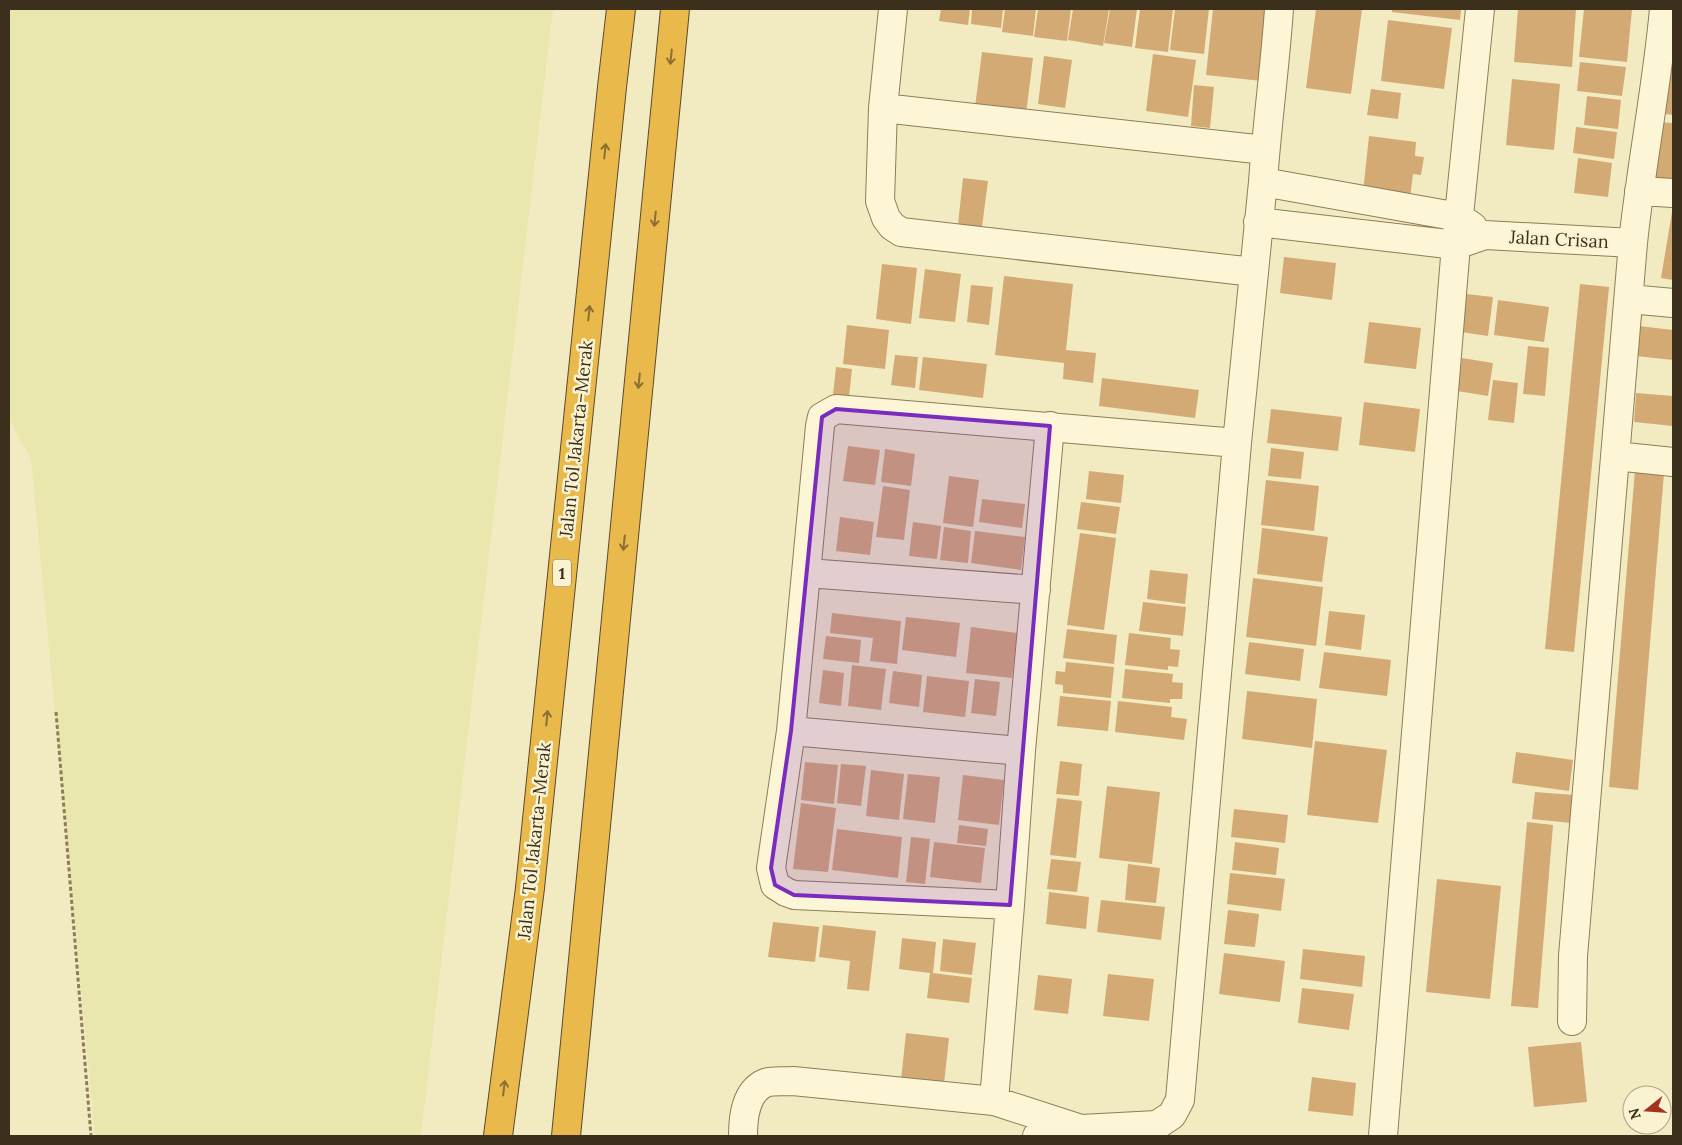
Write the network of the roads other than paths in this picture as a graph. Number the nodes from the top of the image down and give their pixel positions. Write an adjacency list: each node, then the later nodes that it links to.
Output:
1 (621, 9): 33 (highway, Jalan Tol Jakarta–Merak / 1, one-way to 1)
2 (675, 9): 34 (highway, one-way to 34)
3 (893, 9): 8 (street)
4 (1279, 9): 9 (street)
5 (1480, 9): 13 (street)
6 (1664, 9): 7 (street)
7 (1667, 39): 11 (street)
8 (883, 108): 9 (street); 18 (street)
9 (1265, 150): 10 (street)
10 (1263, 182): 13 (street); 14 (street)
11 (1639, 190): 12 (street); 16 (street)
12 (1673, 193)
13 (1459, 217): 15 (street); 17 (street)
14 (1258, 222): 17 (street); 18 (street)
15 (1485, 235): 16 (street, Jalan Crisan); 17 (street)
16 (1633, 243): 19 (street)
17 (1456, 246): 37 (street)
18 (1254, 272): 22 (street)
19 (1629, 299): 20 (street); 23 (street)
20 (1673, 303)
21 (1050, 426): 22 (street); 25 (street); 26 (street)
22 (1237, 443): 32 (street)
23 (1615, 456): 24 (street); 30 (street)
24 (1673, 462)
25 (807, 573): 26 (street); 27 (street)
26 (1036, 590): 28 (street)
27 (791, 731): 28 (street); 29 (street)
28 (1021, 751): 29 (street)
29 (1010, 905): 31 (street)
30 (1572, 1021)
31 (994, 1101): 32 (street); 35 (street)
32 (1082, 1129): 36 (street)
33 (498, 1136)
34 (566, 1136)
35 (742, 1136)
36 (1037, 1136)
37 (1383, 1136)

